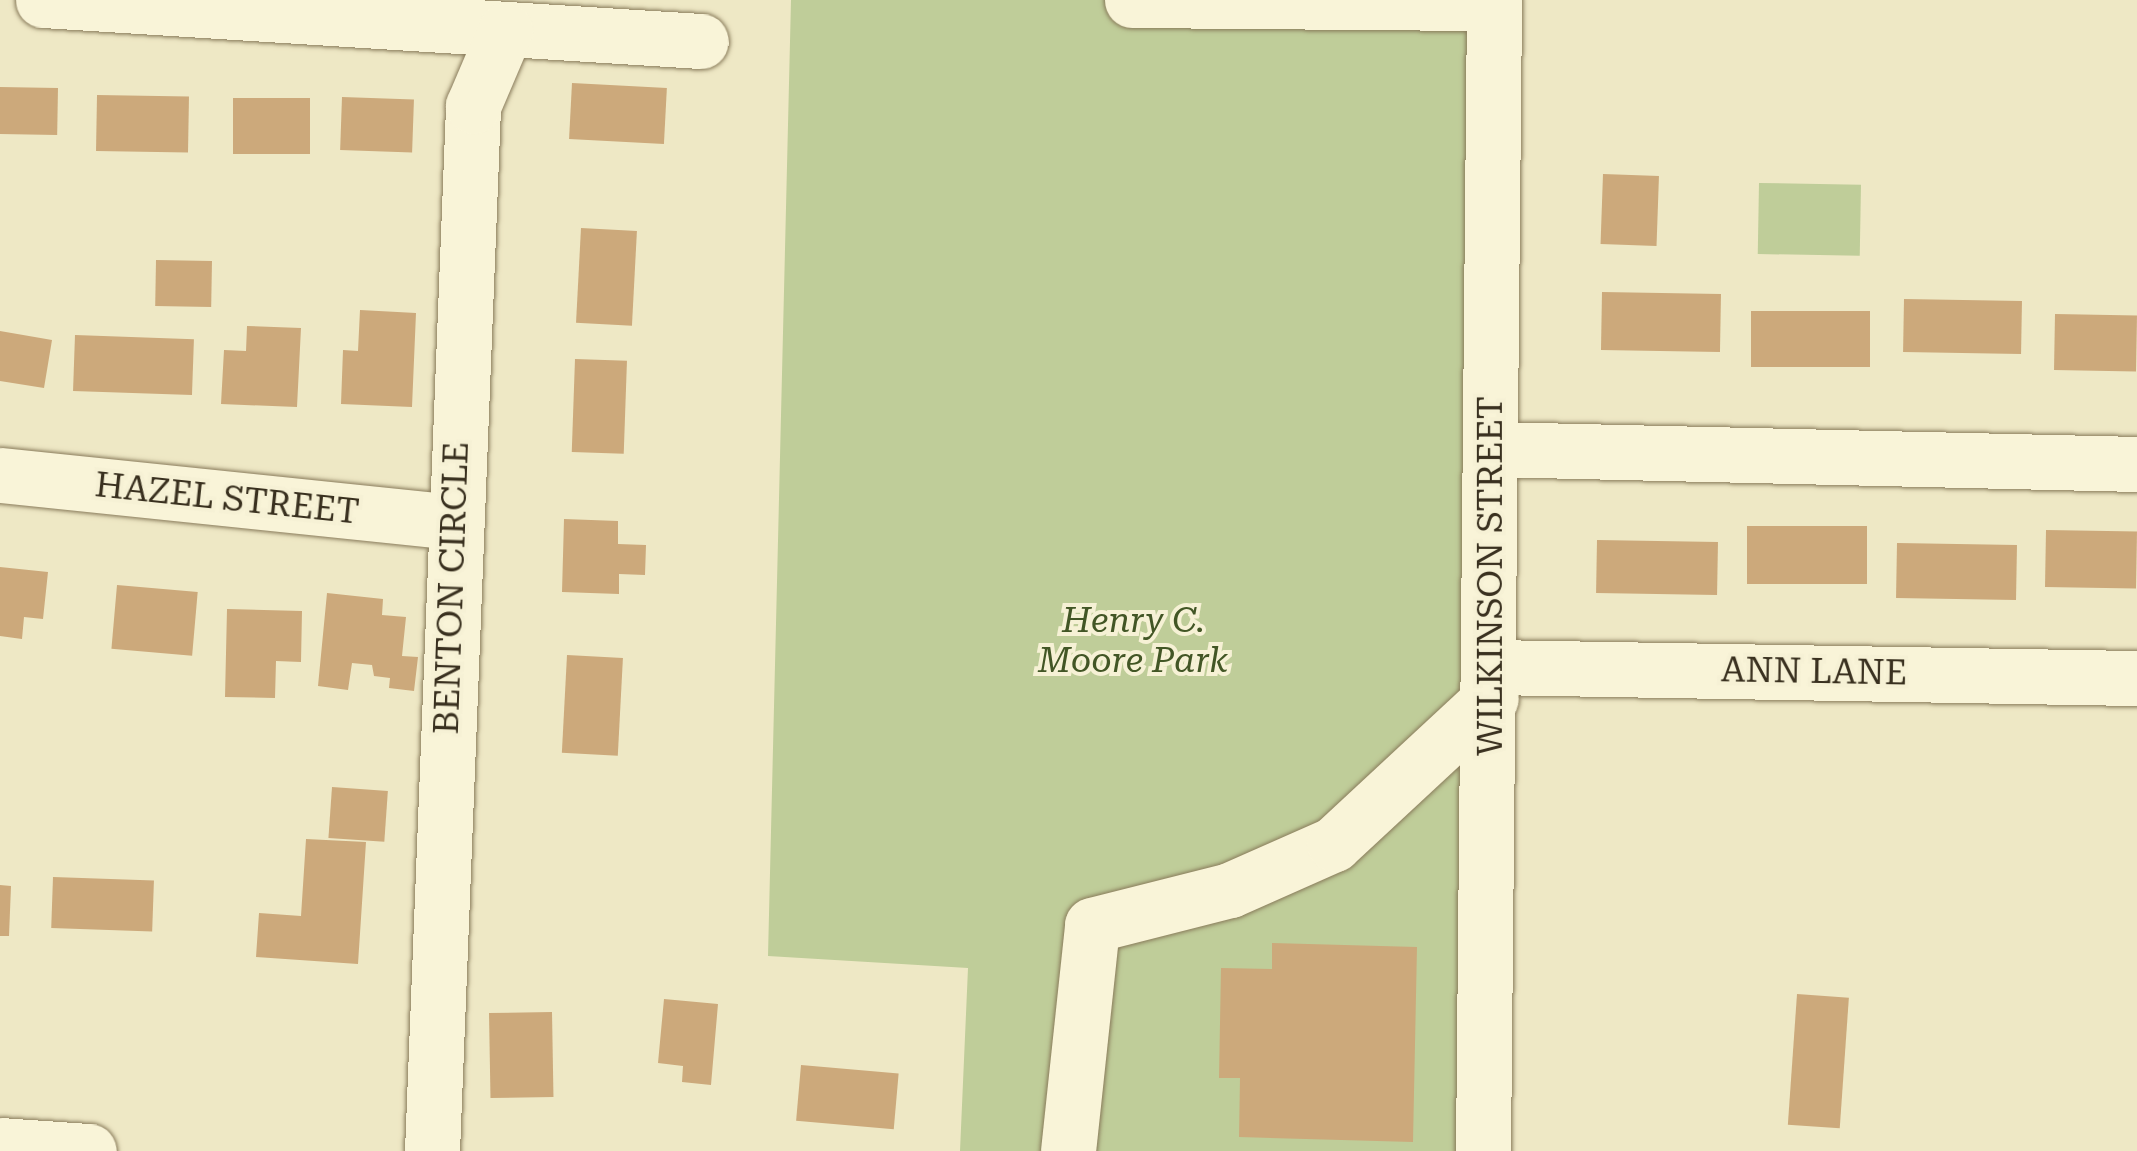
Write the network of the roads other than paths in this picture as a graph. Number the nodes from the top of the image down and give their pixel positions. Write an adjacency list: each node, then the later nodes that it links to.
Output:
1 (43, 0): 4 (street)
2 (1132, 0): 3 (street)
3 (1494, 2): 6 (street, WILKINSON STREET)
4 (505, 31): 5 (street); 9 (street, BENTON CIRCLE)
5 (701, 41)
6 (1492, 450): 7 (street); 11 (street, WILKINSON STREET)
7 (2137, 464)
8 (0, 475): 9 (street, HAZEL STREET)
9 (454, 522): 14 (street, BENTON CIRCLE)
10 (2137, 678): 11 (street, ANN LANE)
11 (1491, 683): 15 (street); 16 (street, WILKINSON STREET)
12 (0, 1145): 13 (street)
13 (89, 1151)
14 (432, 1151)
15 (1068, 1151)
16 (1483, 1151)

